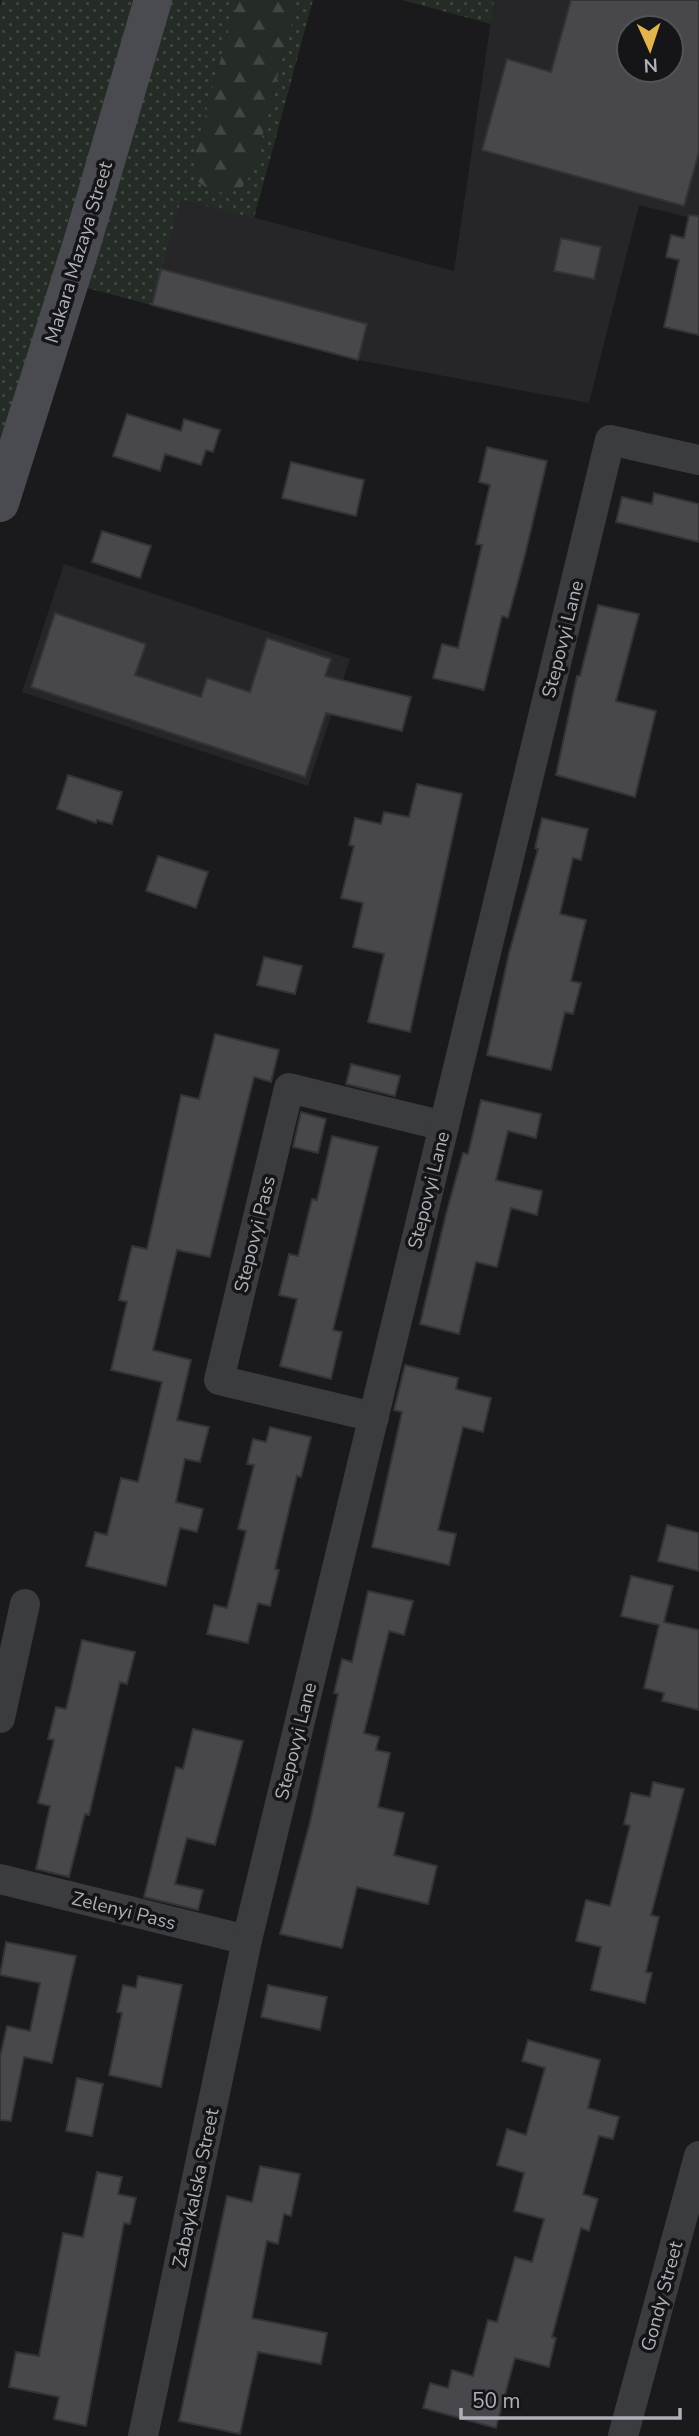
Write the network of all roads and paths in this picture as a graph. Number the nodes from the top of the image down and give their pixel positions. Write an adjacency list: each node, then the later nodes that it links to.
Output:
1 (153, 0): 3 (main road, Makara Mazaya Street)
2 (699, 460): 4 (street, Stepovyi Lane)
3 (0, 503)
4 (444, 1126): 5 (street, Stepovyi Lane); 5 (street, Stepovyi Pass)
5 (374, 1417): 9 (street, Stepovyi Lane)
6 (24, 1604): 7 (street)
7 (0, 1718)
8 (0, 1879): 9 (street, Zelenyi Pass)
9 (247, 1940): 11 (street, Zabaykalska Street)
10 (699, 2156): 12 (street, Gondy Street)
11 (143, 2436)
12 (623, 2436)

